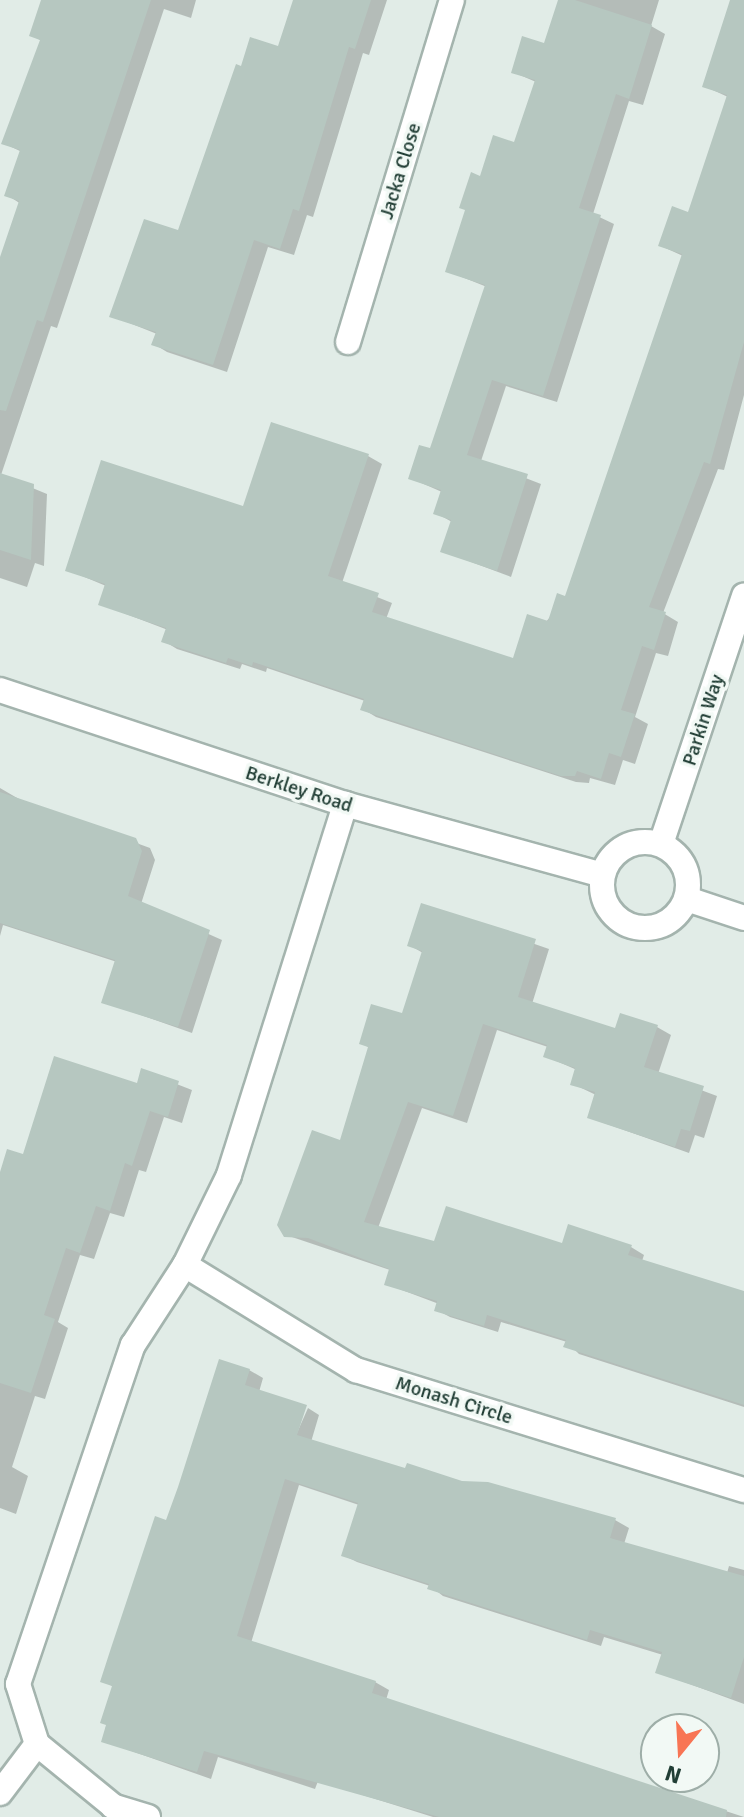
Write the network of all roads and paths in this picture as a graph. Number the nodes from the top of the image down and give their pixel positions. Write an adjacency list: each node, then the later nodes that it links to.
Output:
1 (452, 0): 2 (street, Jacka Close)
2 (348, 342)
3 (744, 596): 6 (street, Parkin Way)
4 (0, 690): 5 (street, Berkley Road)
5 (345, 804): 7 (street, Berkley Road); 10 (street)
6 (661, 844): 7 (street); 8 (street)
7 (602, 875): 8 (street)
8 (687, 899): 9 (street)
9 (744, 918)
10 (185, 1265): 11 (street, Monash Circle); 12 (street)
11 (744, 1490)
12 (37, 1744): 13 (street); 14 (street)
13 (0, 1793)
14 (148, 1817)

